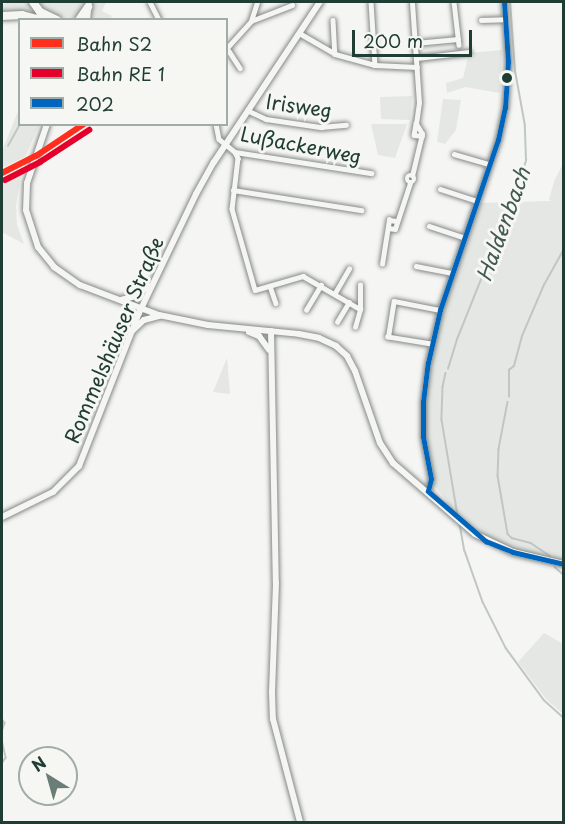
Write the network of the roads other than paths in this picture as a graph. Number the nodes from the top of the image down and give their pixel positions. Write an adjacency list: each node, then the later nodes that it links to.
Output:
1 (33, 2): 14 (highway)
2 (150, 2): 16 (street)
3 (257, 2): 20 (street)
4 (320, 2): 21 (main road, Rommelshäuser Straße)
5 (371, 2): 30 (street)
6 (412, 2): 7 (street); 23 (street)
7 (421, 2)
8 (454, 2): 22 (street)
9 (504, 2): 17 (street)
10 (89, 4): 15 (highway)
11 (292, 5): 20 (street)
12 (2, 16): 13 (highway)
13 (33, 18)
14 (53, 18)
15 (80, 18)
16 (158, 18)
17 (505, 18): 19 (street); 40 (street)
18 (333, 20): 28 (street)
19 (481, 20)
20 (251, 21): 25 (street)
21 (301, 34): 28 (street); 33 (main road, Rommelshäuser Straße)
22 (458, 39): 23 (street); 24 (street)
23 (415, 43): 29 (street)
24 (459, 45)
25 (228, 48)
26 (228, 50): 32 (street)
27 (469, 52): 29 (street)
28 (335, 54): 30 (street)
29 (417, 58): 31 (street)
30 (375, 65): 31 (street)
31 (417, 67): 48 (street)
32 (240, 68)
33 (249, 111): 34 (street, Irisweg); 37 (main road, Rommelshäuser Straße)
34 (346, 125)
35 (46, 126): 57 (main road)
36 (216, 126): 37 (street)
37 (225, 145): 38 (street, Lußackerweg); 52 (main road, Rommelshäuser Straße)
38 (235, 152): 41 (street, Lußackerweg); 43 (street)
39 (454, 154): 40 (street)
40 (489, 164): 44 (street)
41 (371, 173)
42 (440, 189): 44 (street)
43 (233, 190): 45 (street); 55 (street)
44 (477, 201): 47 (street)
45 (361, 210)
46 (429, 225): 47 (street)
47 (463, 237): 51 (street)
48 (382, 264)
49 (416, 266): 51 (street)
50 (349, 269): 56 (street)
51 (452, 273): 63 (street)
52 (154, 280): 57 (main road); 60 (main road, Rommelshäuser Straße)
53 (321, 285): 55 (street); 56 (street); 62 (street)
54 (360, 285): 61 (street)
55 (270, 286): 59 (street)
56 (335, 293): 58 (street)
57 (121, 300): 60 (main road)
58 (349, 302): 61 (street); 65 (street)
59 (276, 303)
60 (141, 308): 64 (main road); 69 (main road, Rommelshäuser Straße)
61 (360, 309): 66 (street)
62 (306, 310)
63 (440, 310): 70 (street); 70 (street)
64 (159, 315): 67 (main road); 69 (main road)
65 (337, 322)
66 (355, 327)
67 (244, 330): 68 (main road); 71 (main road)
68 (271, 331): 71 (main road); 72 (main road)
69 (131, 332): 73 (main road, Rommelshäuser Straße)
70 (431, 344): 72 (street)
71 (271, 354): 75 (main road)
72 (428, 491): 74 (main road)
73 (2, 517)
74 (561, 564)
75 (300, 822)

